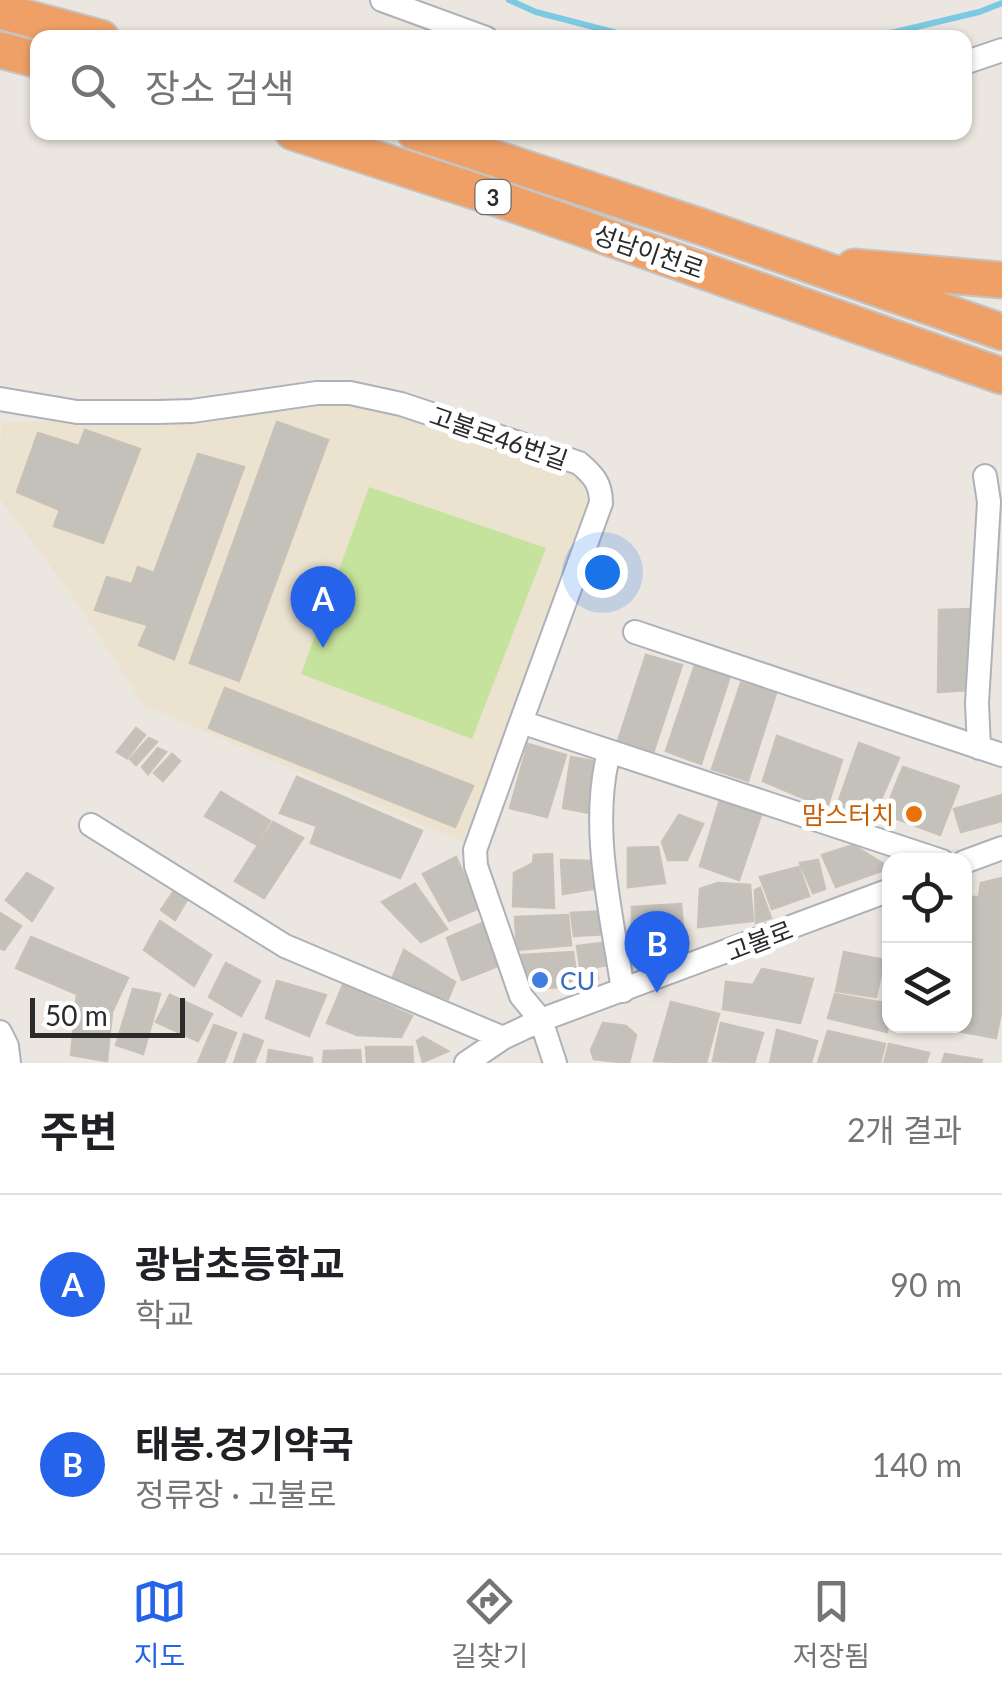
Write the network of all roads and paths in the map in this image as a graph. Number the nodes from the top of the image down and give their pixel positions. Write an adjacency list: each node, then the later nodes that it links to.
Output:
1 (382, 0): 4 (street)
2 (0, 11): 3 (highway)
3 (72, 30)
4 (464, 30)
5 (0, 50): 7 (highway)
6 (1002, 50): 8 (street)
7 (30, 58)
8 (972, 59)
9 (318, 140): 14 (highway, 성남이천로 / 3)
10 (438, 140): 11 (highway, 성남이천로 / 3)
11 (793, 261): 12 (highway); 13 (highway, 성남이천로 / 3)
12 (1002, 280)
13 (1002, 332)
14 (949, 358): 15 (highway, 성남이천로 / 3); 16 (highway)
15 (1002, 376)
16 (1002, 393)
17 (0, 400): 20 (street, 고불로46번길)
18 (985, 476): 21 (street)
19 (635, 632): 21 (street)
20 (521, 722): 22 (street); 30 (street, 고불로46번길)
21 (979, 748): 23 (street)
22 (608, 752): 26 (street); 29 (street)
23 (1002, 755)
24 (91, 824): 32 (street)
25 (1002, 848): 27 (street)
26 (920, 853)
27 (972, 859)
28 (882, 893): 29 (street, 고불로)
29 (623, 991): 30 (street, 고불로)
30 (541, 1020): 32 (street, 고불로); 35 (street, 고불로46번길)
31 (0, 1032): 33 (street)
32 (502, 1038): 34 (street, 고불로)
33 (9, 1063)
34 (466, 1063)
35 (555, 1063)

